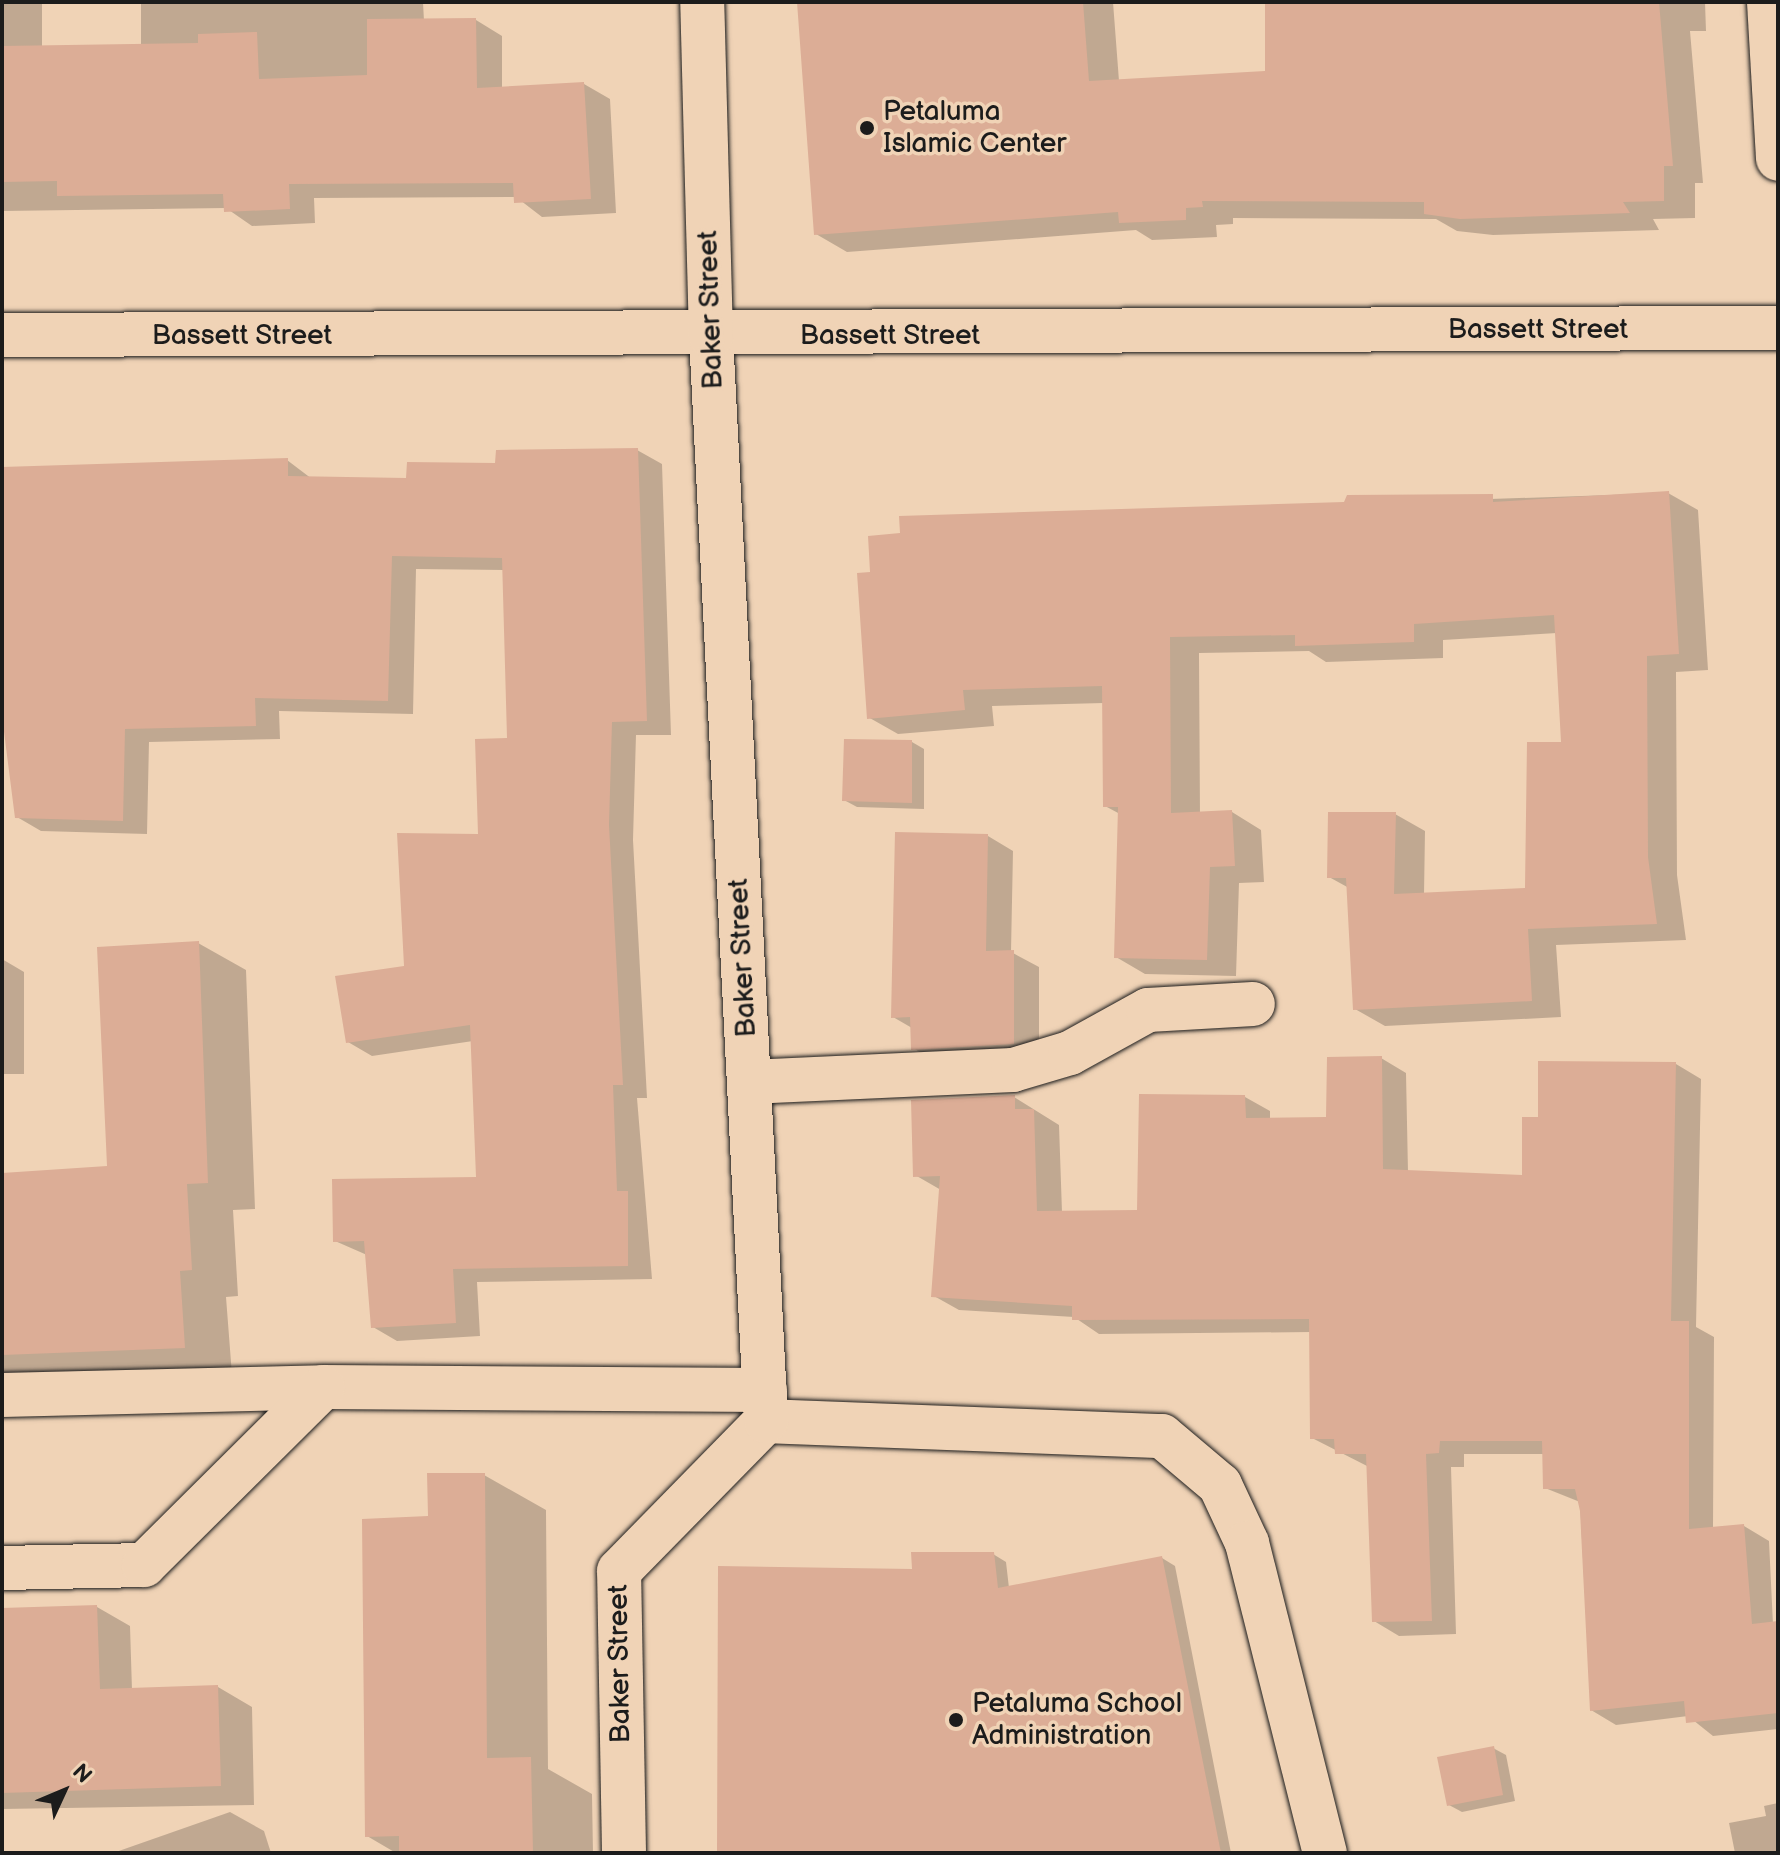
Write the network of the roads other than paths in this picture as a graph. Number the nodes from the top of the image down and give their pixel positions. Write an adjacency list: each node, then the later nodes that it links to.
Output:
1 (702, 2): 6 (street, Baker Street)
2 (1769, 2): 3 (street)
3 (1778, 144)
4 (1778, 328): 6 (street, Bassett Street)
5 (2, 335): 6 (street, Bassett Street)
6 (711, 337): 8 (street, Baker Street)
7 (1253, 1004): 8 (street)
8 (749, 1082): 11 (street, Baker Street)
9 (323, 1387): 10 (street); 11 (street); 12 (street)
10 (2, 1395)
11 (766, 1406): 13 (street, Baker Street); 14 (street)
12 (2, 1568)
13 (624, 1853)
14 (1325, 1853)

